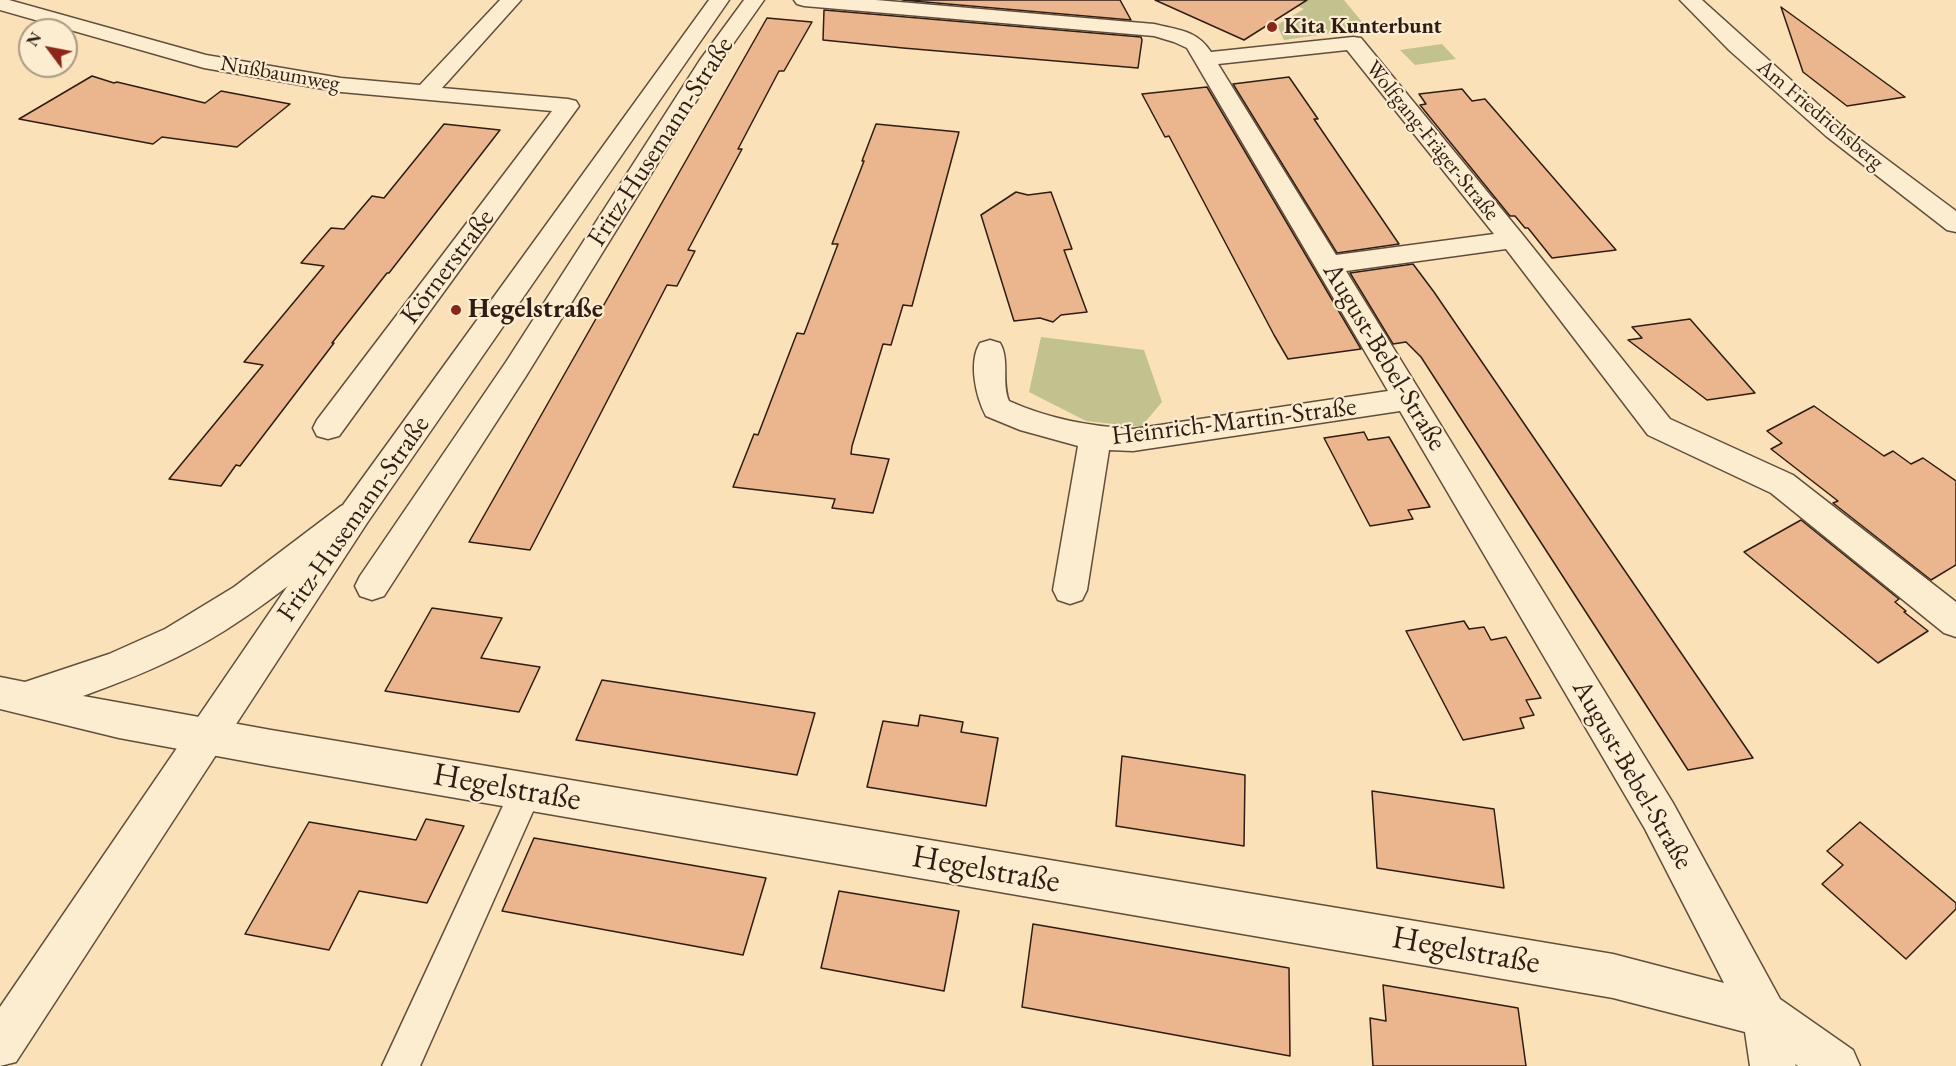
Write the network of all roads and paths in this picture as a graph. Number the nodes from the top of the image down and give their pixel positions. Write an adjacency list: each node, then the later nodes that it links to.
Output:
1 (6, 0): 7 (street)
2 (511, 0): 9 (street)
3 (719, 0): 18 (street, Fritz-Husemann-Straße)
4 (754, 0): 19 (street, Fritz-Husemann-Straße)
5 (804, 0): 8 (street, August-Bebel-Straße)
6 (1690, 0): 11 (street, Am Friedrichsberg)
7 (0, 3): 9 (street, Nußbaumweg)
8 (1207, 59): 12 (street, Wolfgang-Fräger-Straße); 13 (street, August-Bebel-Straße)
9 (425, 93): 10 (street, Nußbaumweg)
10 (568, 106): 16 (street, Körnerstraße)
11 (1956, 224)
12 (1513, 240): 13 (street, Wolfgang-Fräger-Straße); 21 (street, Wolfgang-Fräger-Straße)
13 (1329, 265): 15 (street, August-Bebel-Straße)
14 (990, 350): 17 (street, Heinrich-Martin-Straße)
15 (1408, 399): 17 (street, Heinrich-Martin-Straße); 25 (street, August-Bebel-Straße)
16 (328, 428)
17 (1095, 438): 20 (street, Heinrich-Martin-Straße)
18 (355, 514): 22 (street); 23 (street, Fritz-Husemann-Straße)
19 (372, 586)
20 (1070, 590)
21 (1956, 622)
22 (13, 696): 23 (street, Hegelstraße)
23 (207, 736): 24 (street, Hegelstraße); 26 (street, Fritz-Husemann-Straße)
24 (526, 791): 25 (street, Hegelstraße); 27 (lane)
25 (1764, 1015): 28 (street); 29 (street)
26 (0, 1046)
27 (401, 1066)
28 (1773, 1066)
29 (1837, 1066)

